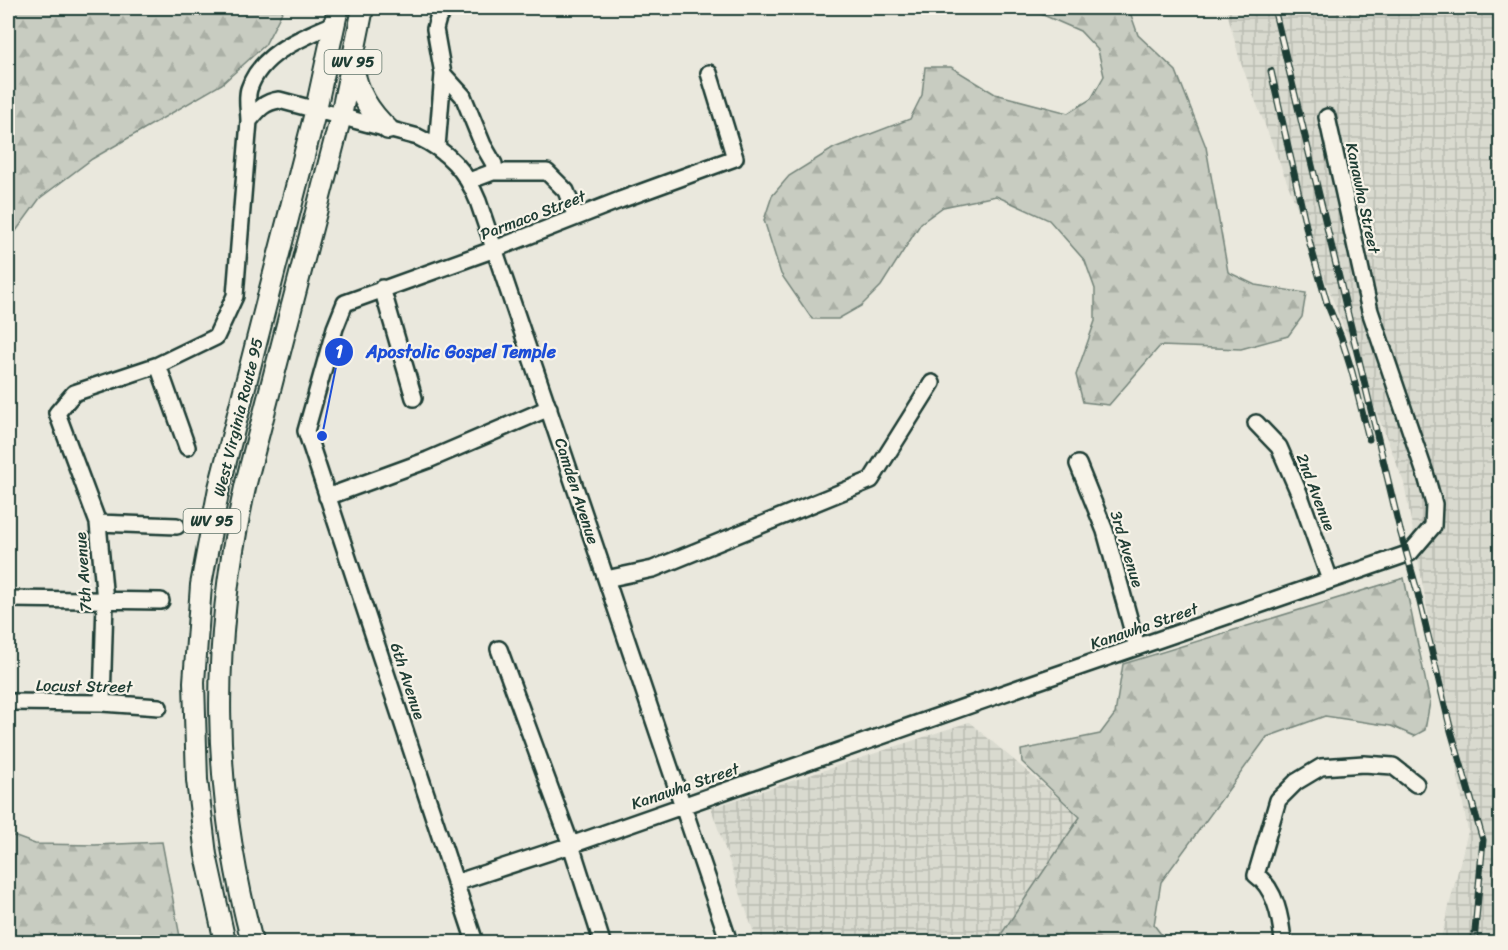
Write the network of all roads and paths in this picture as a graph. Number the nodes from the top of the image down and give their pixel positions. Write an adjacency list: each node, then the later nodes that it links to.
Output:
1 (363, 8): 4 (main road, WV 95)
2 (447, 8): 6 (street)
3 (337, 15): 7 (main road, WV 95); 10 (street)
4 (353, 65): 8 (main road, WV 95); 11 (main road)
5 (709, 73): 15 (street, Parmaco Street)
6 (442, 75): 12 (street); 13 (street)
7 (316, 109): 8 (street, Camden Avenue); 10 (street, Camden Avenue); 43 (main road, West Virginia Route 95 / WV 95)
8 (341, 116): 11 (street, Camden Avenue); 44 (main road, West Virginia Route 95 / WV 95)
9 (1327, 117): 30 (street, Kanawha Street)
10 (249, 121): 18 (street)
11 (388, 129): 12 (street, Camden Avenue)
12 (437, 147): 14 (street, Camden Avenue)
13 (493, 172): 14 (street); 15 (street)
14 (469, 181): 16 (street, Camden Avenue)
15 (576, 217): 16 (street, Parmaco Street)
16 (495, 249): 17 (street, Parmaco Street); 21 (street, Camden Avenue)
17 (382, 288): 20 (street); 23 (street, Parmaco Street)
18 (158, 365): 24 (street); 27 (street, 7th Avenue)
19 (932, 383): 29 (street)
20 (414, 398)
21 (549, 408): 26 (street); 29 (street, Camden Avenue)
22 (1256, 423): 30 (street, 2nd Avenue)
23 (306, 431): 26 (street, 6th Avenue)
24 (187, 447)
25 (1077, 464): 34 (street, 3rd Avenue)
26 (327, 497): 42 (street, 6th Avenue)
27 (98, 523): 28 (street); 32 (street, 7th Avenue)
28 (177, 526)
29 (606, 579): 40 (street, Camden Avenue)
30 (1330, 580): 34 (street, Kanawha Street)
31 (8, 599): 32 (street)
32 (105, 601): 33 (street); 37 (street, 7th Avenue)
33 (161, 602)
34 (1137, 647): 40 (street, Kanawha Street)
35 (499, 649): 41 (street)
36 (8, 702): 37 (street, Locust Street)
37 (102, 704): 38 (street, Locust Street)
38 (159, 707)
39 (1416, 784): 48 (street)
40 (683, 806): 41 (street, Kanawha Street); 47 (street, Camden Avenue)
41 (571, 845): 42 (street, Kanawha Street); 46 (street)
42 (454, 883): 45 (street, 6th Avenue)
43 (225, 942)
44 (252, 942)
45 (475, 942)
46 (602, 942)
47 (729, 942)
48 (1283, 942)

